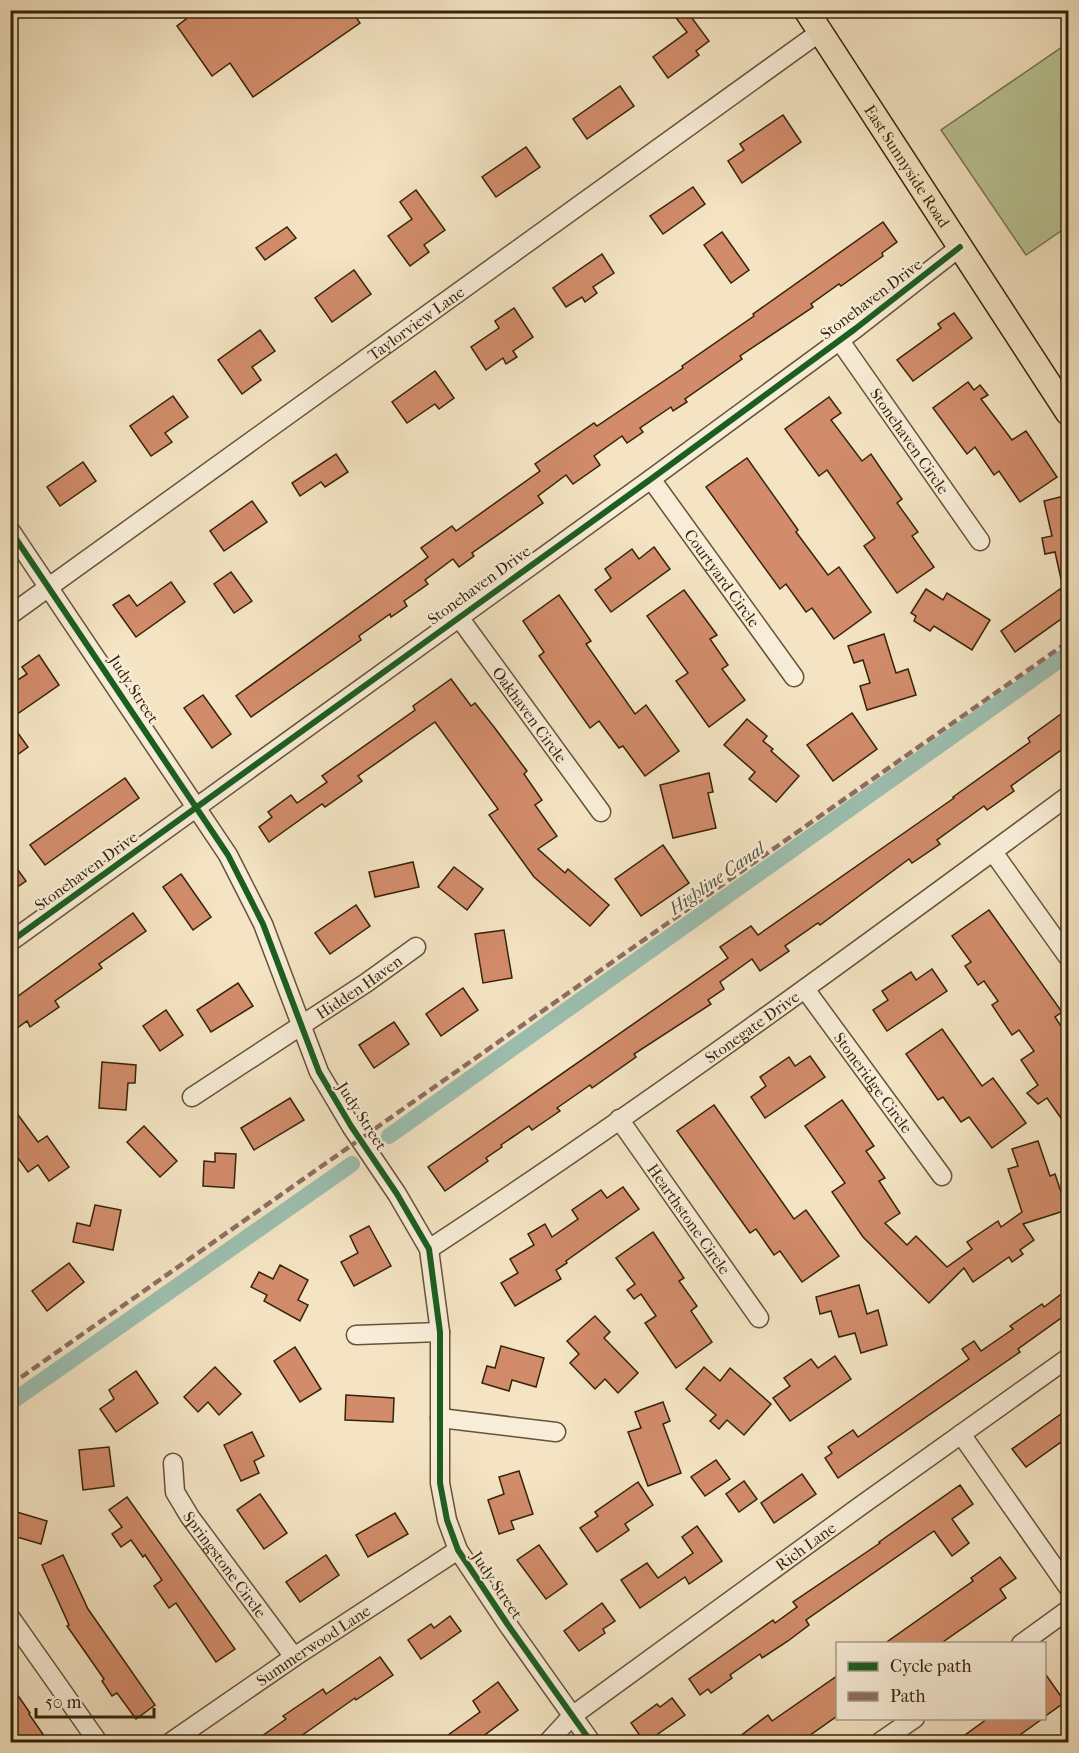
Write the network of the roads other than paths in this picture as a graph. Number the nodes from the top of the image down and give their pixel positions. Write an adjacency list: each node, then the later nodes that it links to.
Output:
1 (806, 10): 2 (main road, East Sunnyside Road)
2 (820, 32): 3 (main road, East Sunnyside Road); 9 (street, Taylorview Lane)
3 (960, 247): 4 (street, Stonehaven Drive); 5 (main road, East Sunnyside Road)
4 (840, 341): 6 (street, Stonehaven Drive); 8 (street, Stonehaven Circle)
5 (1068, 413)
6 (651, 479): 11 (street, Stonehaven Drive); 12 (street, Courtyard Circle)
7 (10, 530): 9 (street, Judy Street)
8 (980, 541)
9 (50, 587): 10 (street, Taylorview Lane); 14 (street, Judy Street)
10 (10, 615)
11 (458, 616): 14 (street, Stonehaven Drive); 15 (street, Oakhaven Circle)
12 (794, 677)
13 (1068, 796): 16 (street, Stonegate Drive)
14 (196, 807): 17 (street, Stonehaven Drive); 21 (street, Judy Street)
15 (601, 812)
16 (993, 852): 19 (street); 20 (street, Stonegate Drive)
17 (10, 942)
18 (417, 947): 21 (street, Hidden Haven)
19 (1068, 957)
20 (805, 989): 23 (street, Stonegate Drive); 24 (street, Stoneridge Circle)
21 (301, 1026): 22 (street, Hidden Haven); 25 (street, Judy Street)
22 (192, 1097)
23 (619, 1119): 25 (street, Stonegate Drive); 26 (street, Hearthstone Circle)
24 (942, 1176)
25 (429, 1249): 27 (street, Judy Street)
26 (759, 1318)
27 (440, 1332): 28 (street); 30 (street, Judy Street)
28 (356, 1335)
29 (1068, 1358): 32 (street, Rich Lane)
30 (440, 1418): 31 (street); 34 (street, Judy Street)
31 (556, 1432)
32 (961, 1434): 35 (street); 40 (street, Rich Lane)
33 (173, 1463): 39 (street, Springstone Circle)
34 (458, 1551): 39 (street, Summerwood Lane); 40 (street, Judy Street)
35 (1068, 1587)
36 (1068, 1610): 38 (street)
37 (10, 1617): 42 (street)
38 (1024, 1642)
39 (294, 1657): 43 (street, Summerwood Lane)
40 (572, 1716): 44 (street, Rich Lane); 45 (street, Judy Street)
41 (914, 1720): 46 (street)
42 (98, 1743)
43 (171, 1743)
44 (548, 1743)
45 (591, 1743)
46 (880, 1743)

